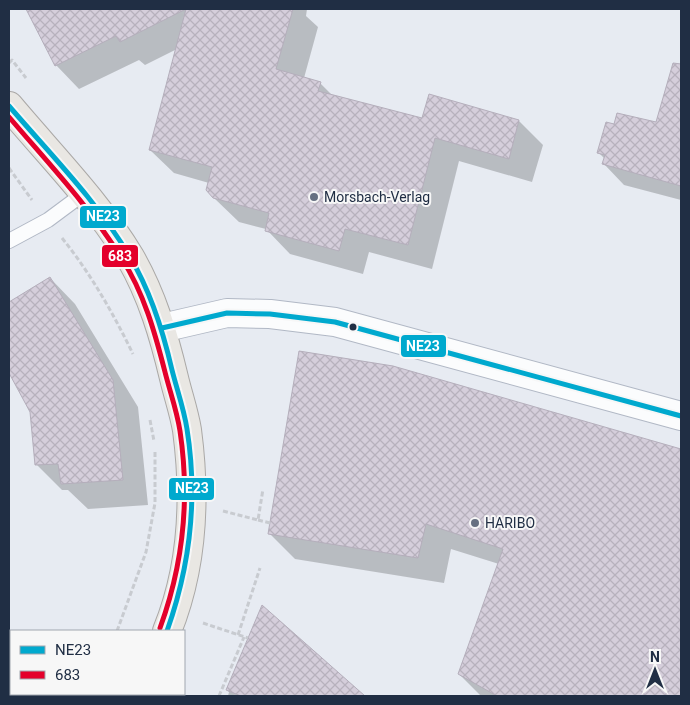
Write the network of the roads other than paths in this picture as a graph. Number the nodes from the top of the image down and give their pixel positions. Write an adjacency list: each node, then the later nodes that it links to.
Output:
1 (9, 106): 2 (main road)
2 (84, 194): 3 (lane); 4 (main road)
3 (9, 241)
4 (162, 328): 5 (street); 6 (main road)
5 (681, 416)
6 (167, 630)

